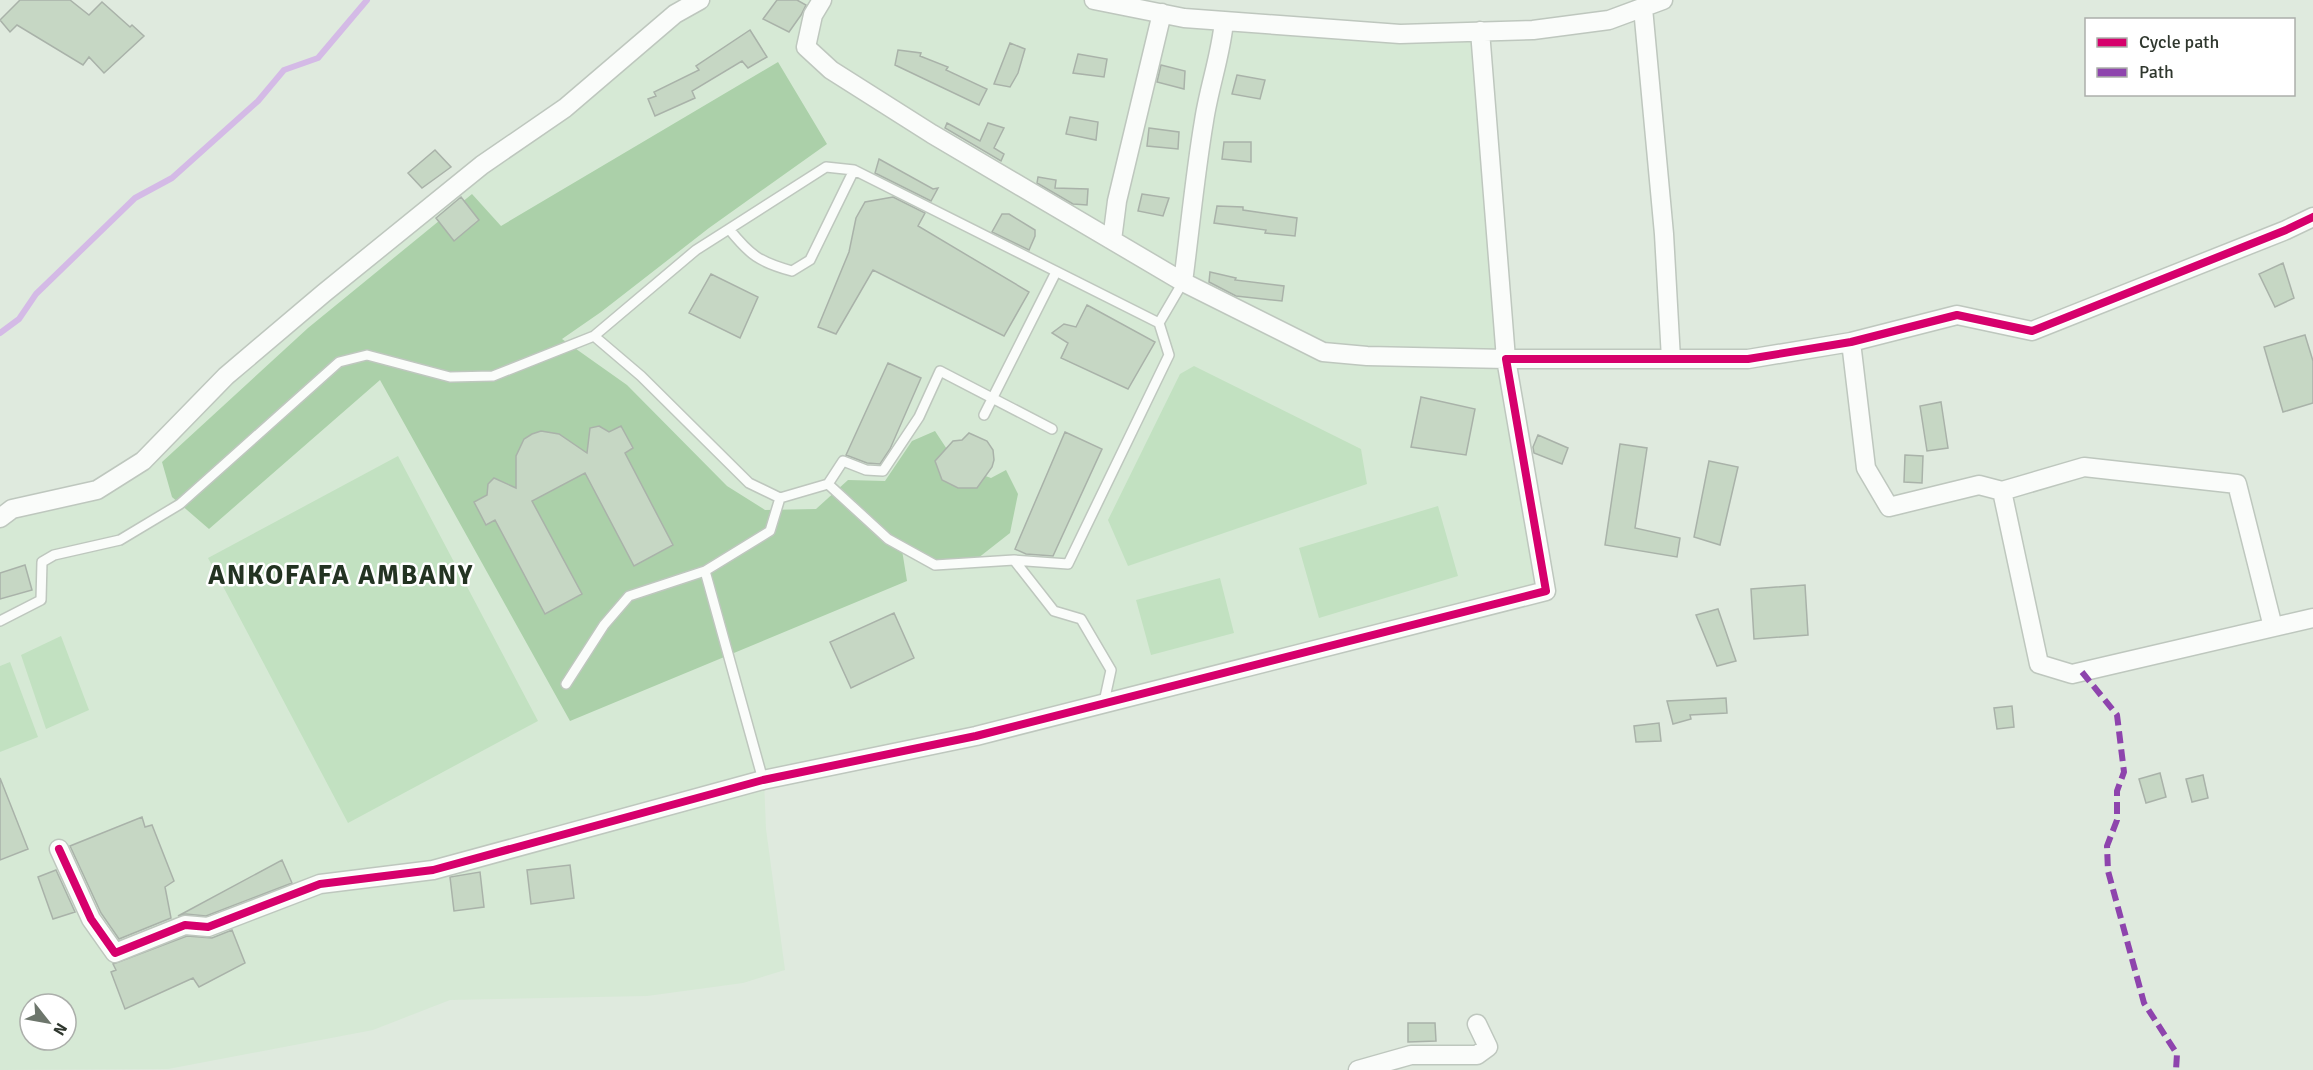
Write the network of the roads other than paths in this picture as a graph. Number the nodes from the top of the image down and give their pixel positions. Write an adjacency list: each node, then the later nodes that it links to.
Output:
1 (700, 0): 26 (street)
2 (822, 0): 12 (street)
3 (1094, 0): 6 (street)
4 (1663, 0): 5 (street)
5 (1643, 8): 8 (street); 19 (street)
6 (1162, 13): 7 (street); 12 (street)
7 (1224, 21): 8 (street); 14 (street)
8 (1480, 31): 18 (street)
9 (854, 170): 11 (lane); 11 (lane); 13 (lane)
10 (2313, 217): 17 (street)
11 (729, 229): 16 (lane)
12 (1112, 240): 14 (street)
13 (1056, 272): 15 (lane); 20 (lane)
14 (1183, 282): 15 (lane); 18 (street)
15 (1158, 323): 27 (lane)
16 (594, 336): 25 (lane); 30 (lane)
17 (1851, 342): 19 (street); 24 (street)
18 (1506, 359): 19 (street); 33 (street)
19 (1671, 359)
20 (993, 398): 21 (lane); 22 (lane); 23 (lane)
21 (984, 415)
22 (1052, 429)
23 (828, 484): 25 (lane); 27 (lane)
24 (2002, 491): 31 (street); 31 (street)
25 (780, 498): 28 (lane)
26 (0, 518)
27 (1014, 560): 33 (lane)
28 (705, 571): 32 (lane); 34 (lane)
29 (2313, 618): 31 (street)
30 (0, 621)
31 (2273, 627)
32 (566, 684)
33 (1104, 702): 34 (street)
34 (763, 780): 35 (street)
35 (59, 849)
36 (1477, 1024): 37 (street)
37 (1358, 1070)

